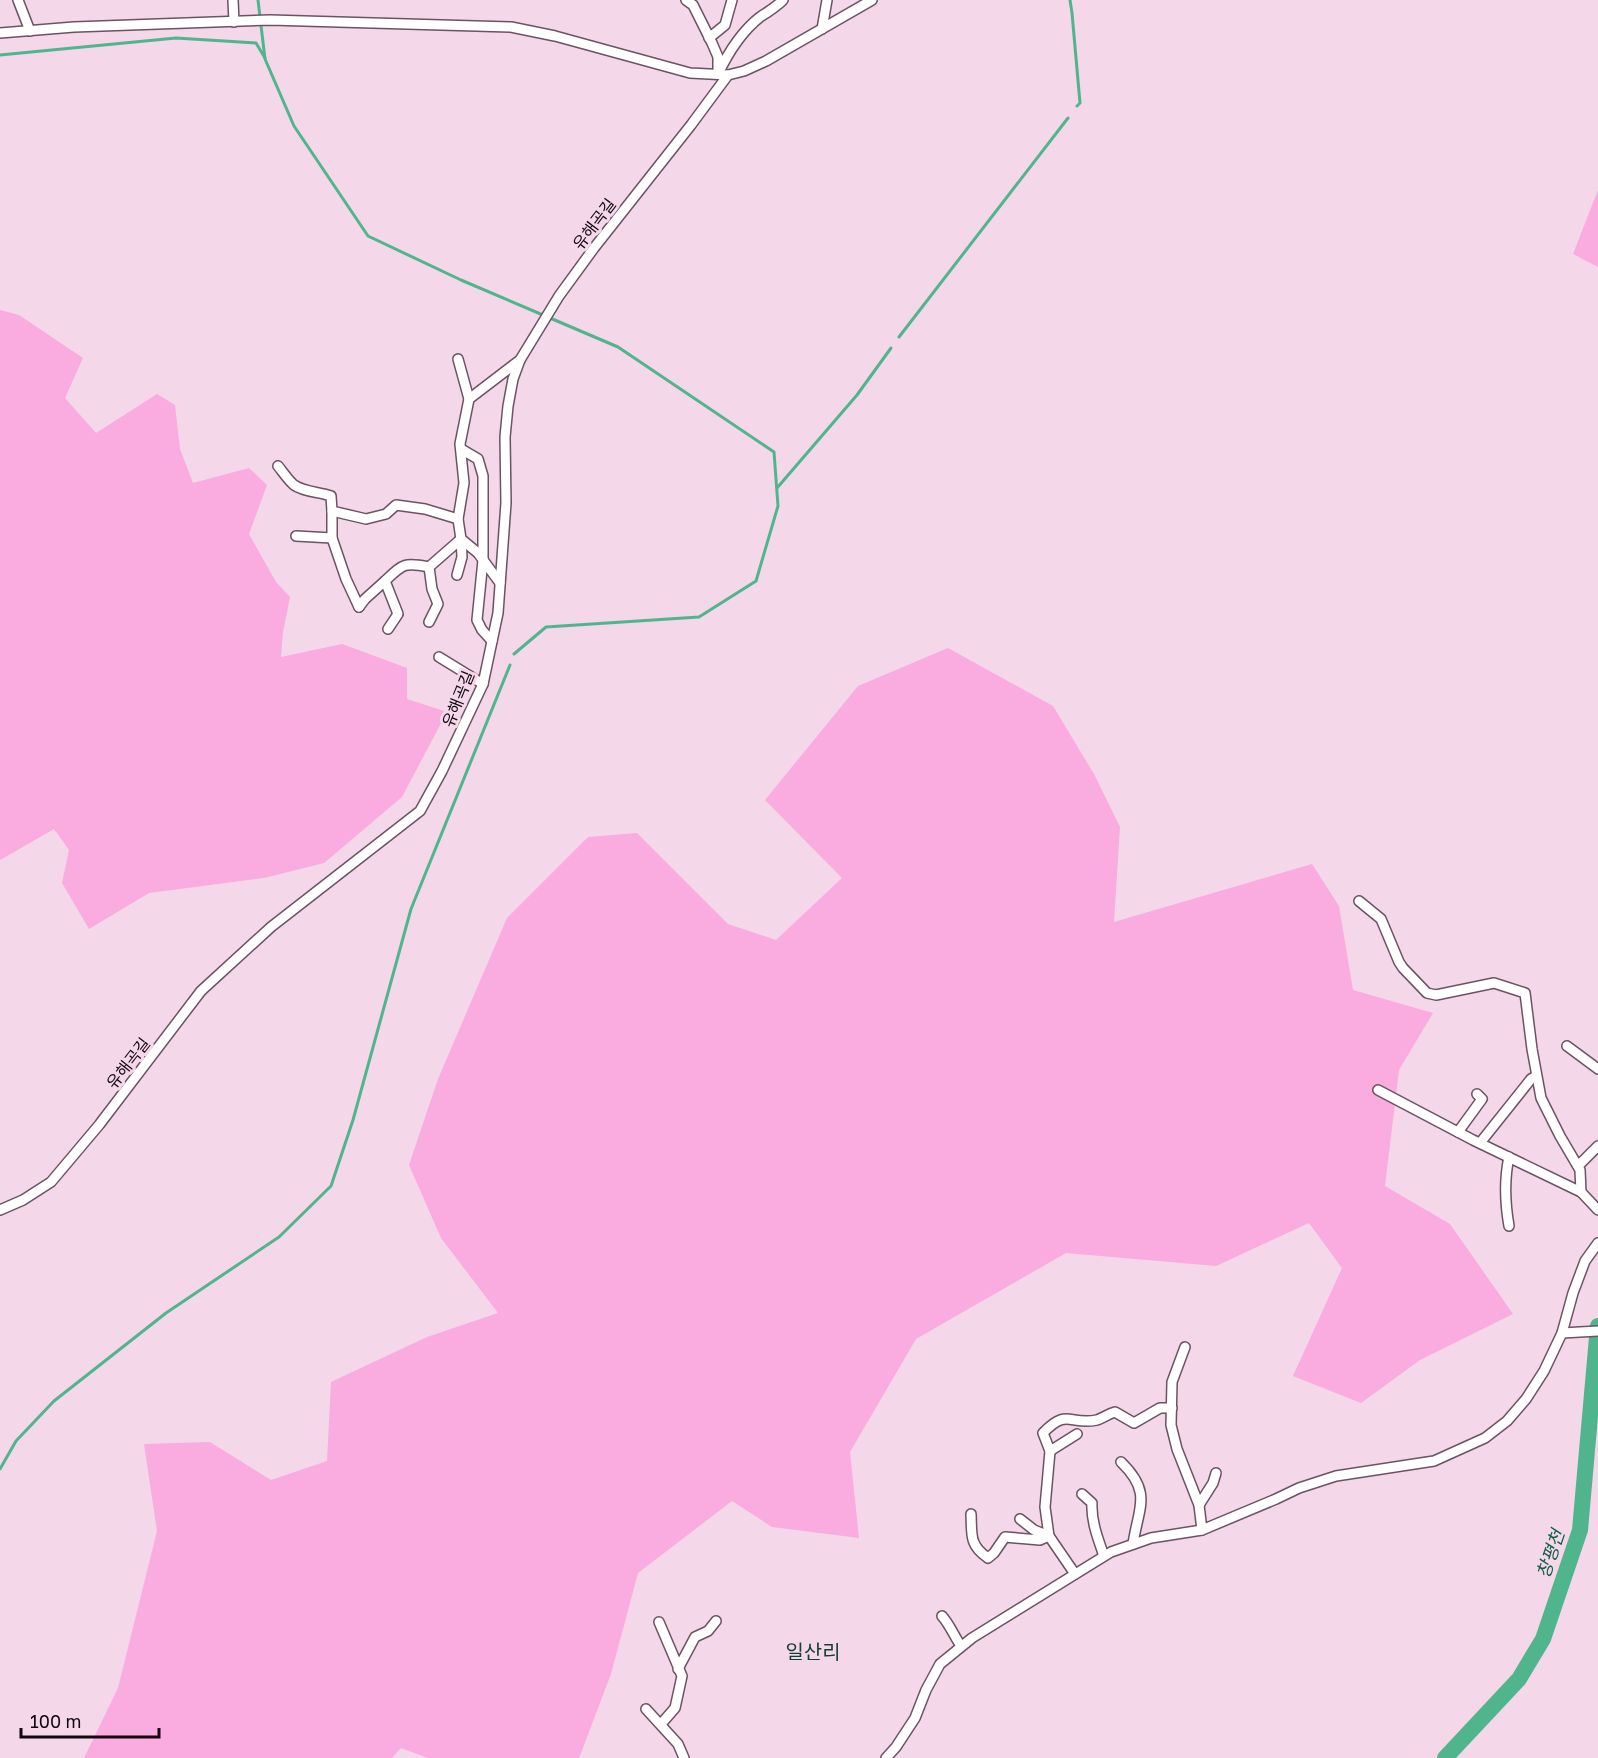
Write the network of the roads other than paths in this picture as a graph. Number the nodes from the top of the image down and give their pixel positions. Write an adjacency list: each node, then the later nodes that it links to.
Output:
1 (18, 0): 10 (street)
2 (233, 0): 8 (street)
3 (686, 0): 12 (street)
4 (732, 0): 12 (street)
5 (783, 0): 13 (street, 유해곡길)
6 (827, 0): 9 (street)
7 (872, 0): 9 (street)
8 (234, 22): 10 (street); 13 (street)
9 (822, 29): 13 (street)
10 (30, 31): 11 (street)
11 (0, 33)
12 (709, 38): 13 (street)
13 (723, 75): 15 (street, 유해곡길)
14 (458, 358): 16 (street)
15 (520, 360): 16 (street); 28 (street, 유해곡길)
16 (469, 399): 17 (street)
17 (460, 449): 20 (street); 24 (street)
18 (278, 466): 19 (street)
19 (332, 511): 20 (street); 22 (street)
20 (458, 519): 23 (street)
21 (296, 536): 22 (street)
22 (332, 538): 27 (street)
23 (461, 539): 24 (street); 25 (street); 26 (street)
24 (483, 560): 28 (street); 31 (street)
25 (429, 567): 27 (street); 29 (street)
26 (457, 574)
27 (385, 581): 30 (street)
28 (500, 583): 31 (street, 유해곡길)
29 (429, 622)
30 (388, 629)
31 (492, 641): 33 (street, 유해곡길)
32 (439, 657): 33 (street)
33 (483, 684): 46 (street, 유해곡길)
34 (1359, 901): 37 (street)
35 (1567, 1046): 36 (street)
36 (1598, 1069)
37 (1536, 1076): 41 (street); 44 (street)
38 (1378, 1090): 40 (street)
39 (1477, 1094): 40 (street)
40 (1458, 1132): 41 (street)
41 (1480, 1143): 43 (street)
42 (1598, 1146): 44 (street)
43 (1509, 1156): 45 (street); 48 (street)
44 (1578, 1166): 45 (street)
45 (1581, 1192): 47 (street)
46 (0, 1210)
47 (1598, 1210)
48 (1509, 1226)
49 (1598, 1244): 51 (street)
50 (1598, 1331): 51 (street)
51 (1562, 1333): 62 (street)
52 (1185, 1347): 53 (street)
53 (1172, 1408): 55 (street); 59 (street)
54 (1077, 1434): 55 (street)
55 (1050, 1451): 63 (street)
56 (1121, 1462): 64 (street)
57 (1216, 1473): 59 (street)
58 (1082, 1494): 65 (street)
59 (1199, 1504): 62 (street)
60 (971, 1514): 63 (street)
61 (1020, 1519): 63 (street)
62 (1202, 1530): 64 (street)
63 (1049, 1536): 66 (street)
64 (1134, 1544): 65 (street)
65 (1104, 1556): 66 (street)
66 (1075, 1574): 70 (street)
67 (942, 1616): 70 (street)
68 (716, 1621): 71 (street)
69 (659, 1622): 71 (street)
70 (961, 1646): 75 (street)
71 (678, 1669): 73 (street)
72 (646, 1708): 73 (street)
73 (661, 1724): 74 (street)
74 (684, 1758)
75 (886, 1758)

